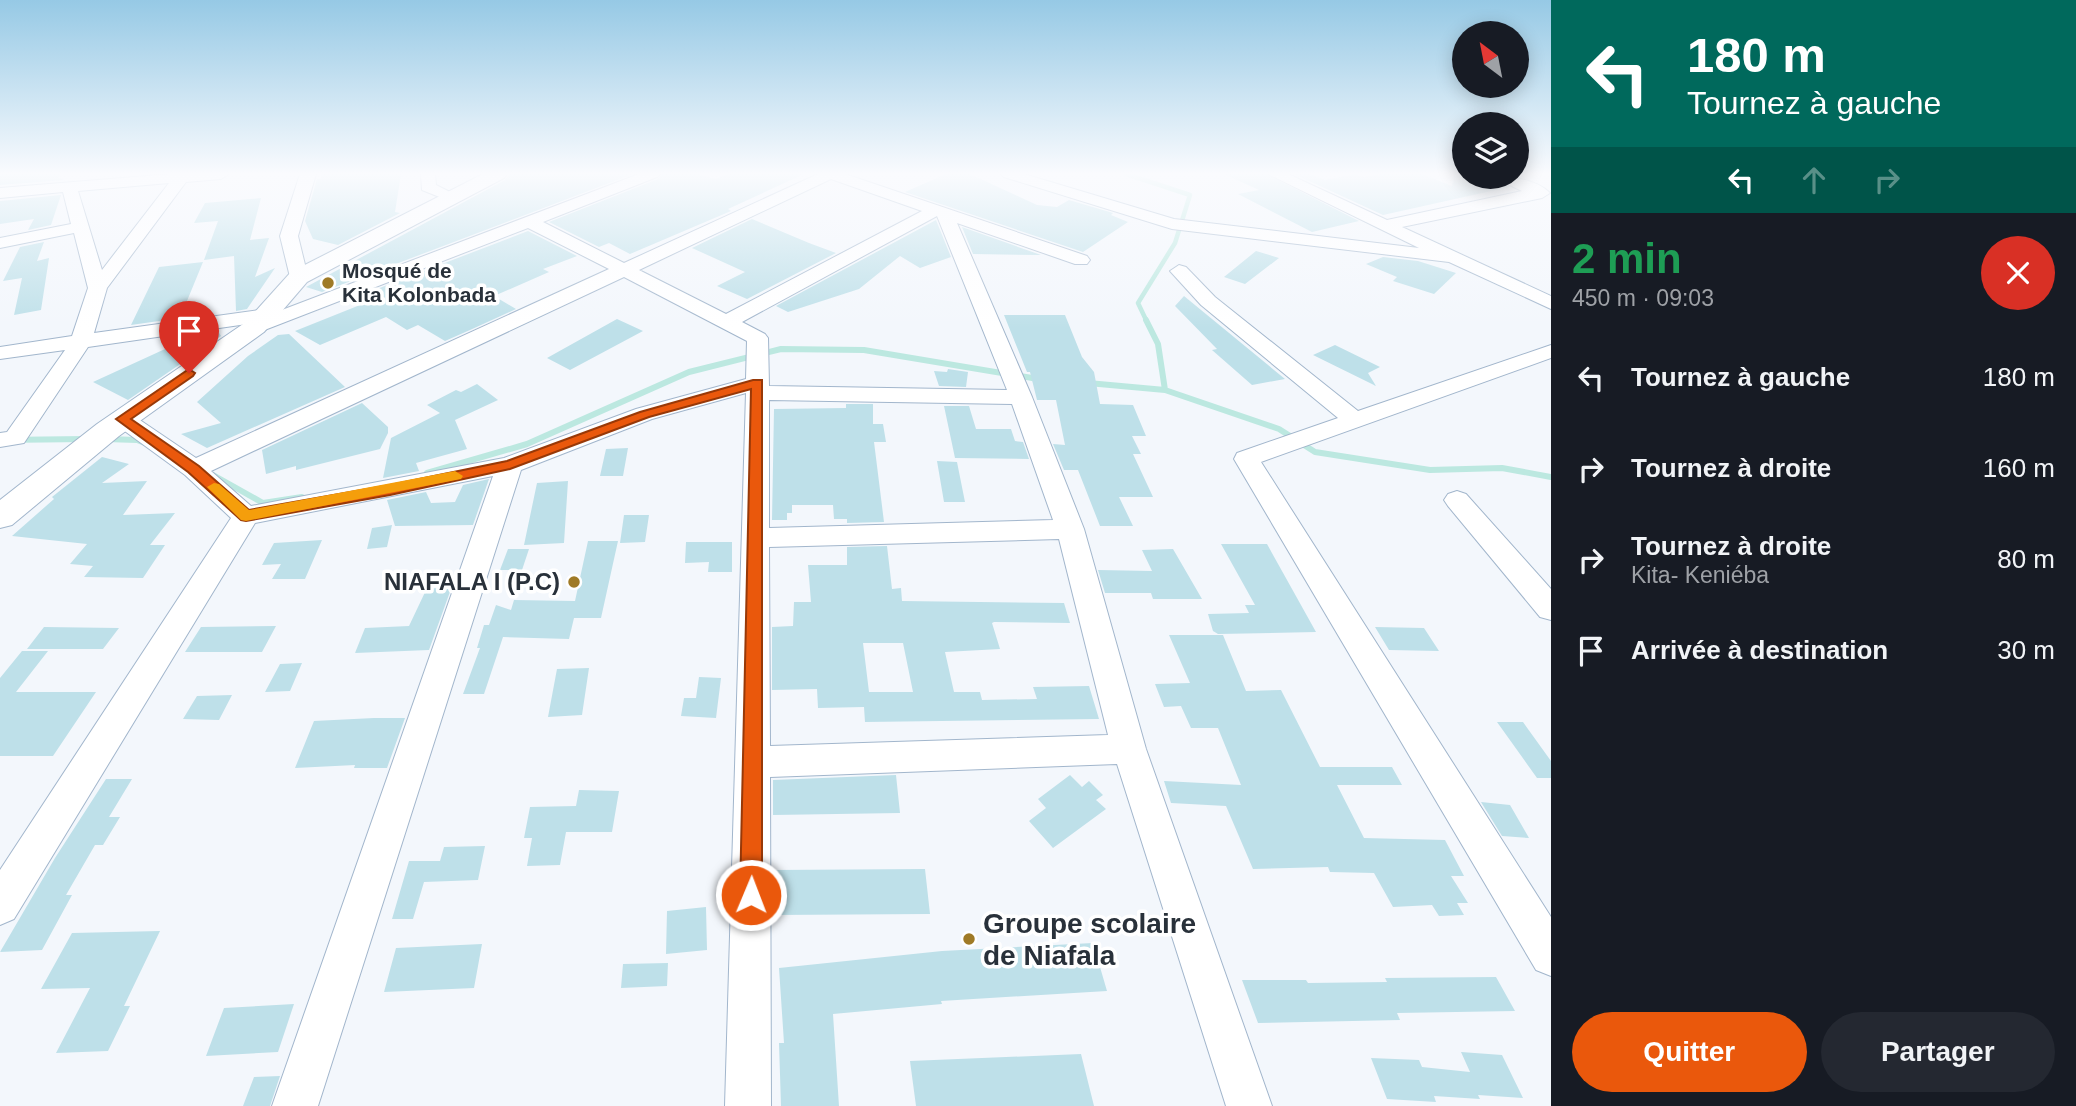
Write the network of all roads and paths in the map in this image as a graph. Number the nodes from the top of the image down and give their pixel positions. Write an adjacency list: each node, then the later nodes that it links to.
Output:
1 (145, 226): 19 (street)
2 (292, 226): 18 (street)
3 (397, 226): 18 (main road)
4 (520, 226): 21 (street)
5 (537, 226): 16 (street)
6 (717, 226): 16 (street)
7 (914, 226): 22 (street)
8 (946, 226): 27 (street)
9 (980, 226): 15 (street)
10 (1182, 226): 14 (street)
11 (1386, 226): 14 (street)
12 (80, 227): 13 (street); 19 (street)
13 (0, 243)
14 (1452, 257): 20 (street)
15 (1081, 260)
16 (622, 269): 22 (street); 32 (street)
17 (1179, 271): 28 (street)
18 (299, 277): 21 (main road)
19 (98, 288): 23 (street)
20 (1551, 303)
21 (260, 321): 23 (street); 29 (main road)
22 (726, 322): 26 (street)
23 (80, 342): 25 (street); 30 (street)
24 (1551, 351): 28 (street)
25 (0, 353)
26 (757, 388): 27 (street); 31 (street); 37 (street)
27 (1021, 397): 36 (street)
28 (1356, 421): 42 (street)
29 (115, 425): 32 (street); 35 (main road)
30 (0, 440)
31 (510, 465): 34 (street); 43 (street)
32 (194, 469): 34 (street)
33 (1457, 500): 38 (street)
34 (246, 516): 41 (street)
35 (0, 517)
36 (1070, 529): 37 (street); 39 (street)
37 (755, 538): 40 (street)
38 (1551, 609)
39 (1129, 749): 40 (street); 45 (street)
40 (752, 762): 44 (street)
41 (0, 905)
42 (1551, 955)
43 (295, 1106)
44 (748, 1106)
45 (1249, 1106)

